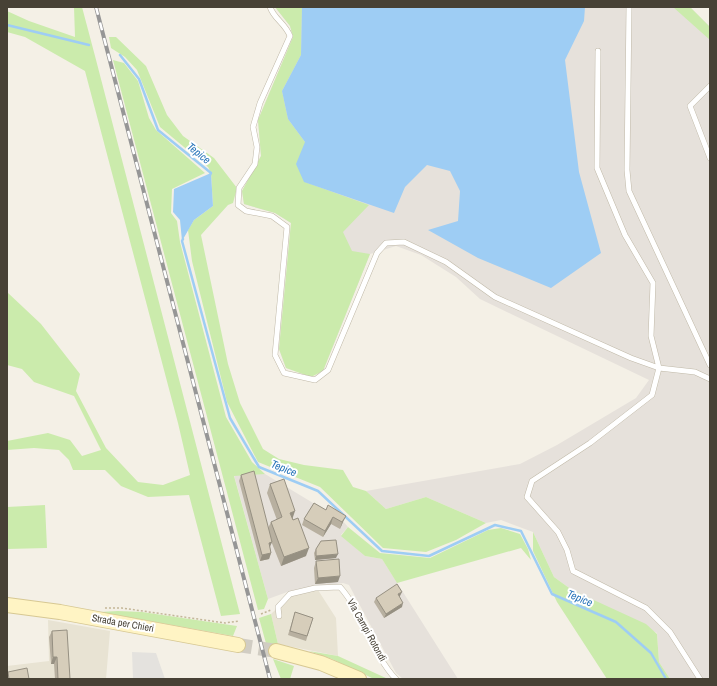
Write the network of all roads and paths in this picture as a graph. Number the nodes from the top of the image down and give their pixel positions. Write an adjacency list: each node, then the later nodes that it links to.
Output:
1 (270, 7): 7 (lane)
2 (629, 7): 6 (lane)
3 (598, 50): 7 (lane)
4 (710, 86): 5 (lane)
5 (710, 158)
6 (710, 365)
7 (660, 368): 8 (lane); 19 (lane)
8 (710, 379)
9 (7, 605): 15 (main road, Strada per Chieri)
10 (278, 607): 12 (path); 13 (lane); 18 (lane, Via Campi Rotondi)
11 (103, 608): 14 (path)
12 (261, 614)
13 (279, 616)
14 (239, 621)
15 (238, 644)
16 (276, 651): 17 (main road)
17 (359, 679)
18 (396, 679)
19 (700, 679)

